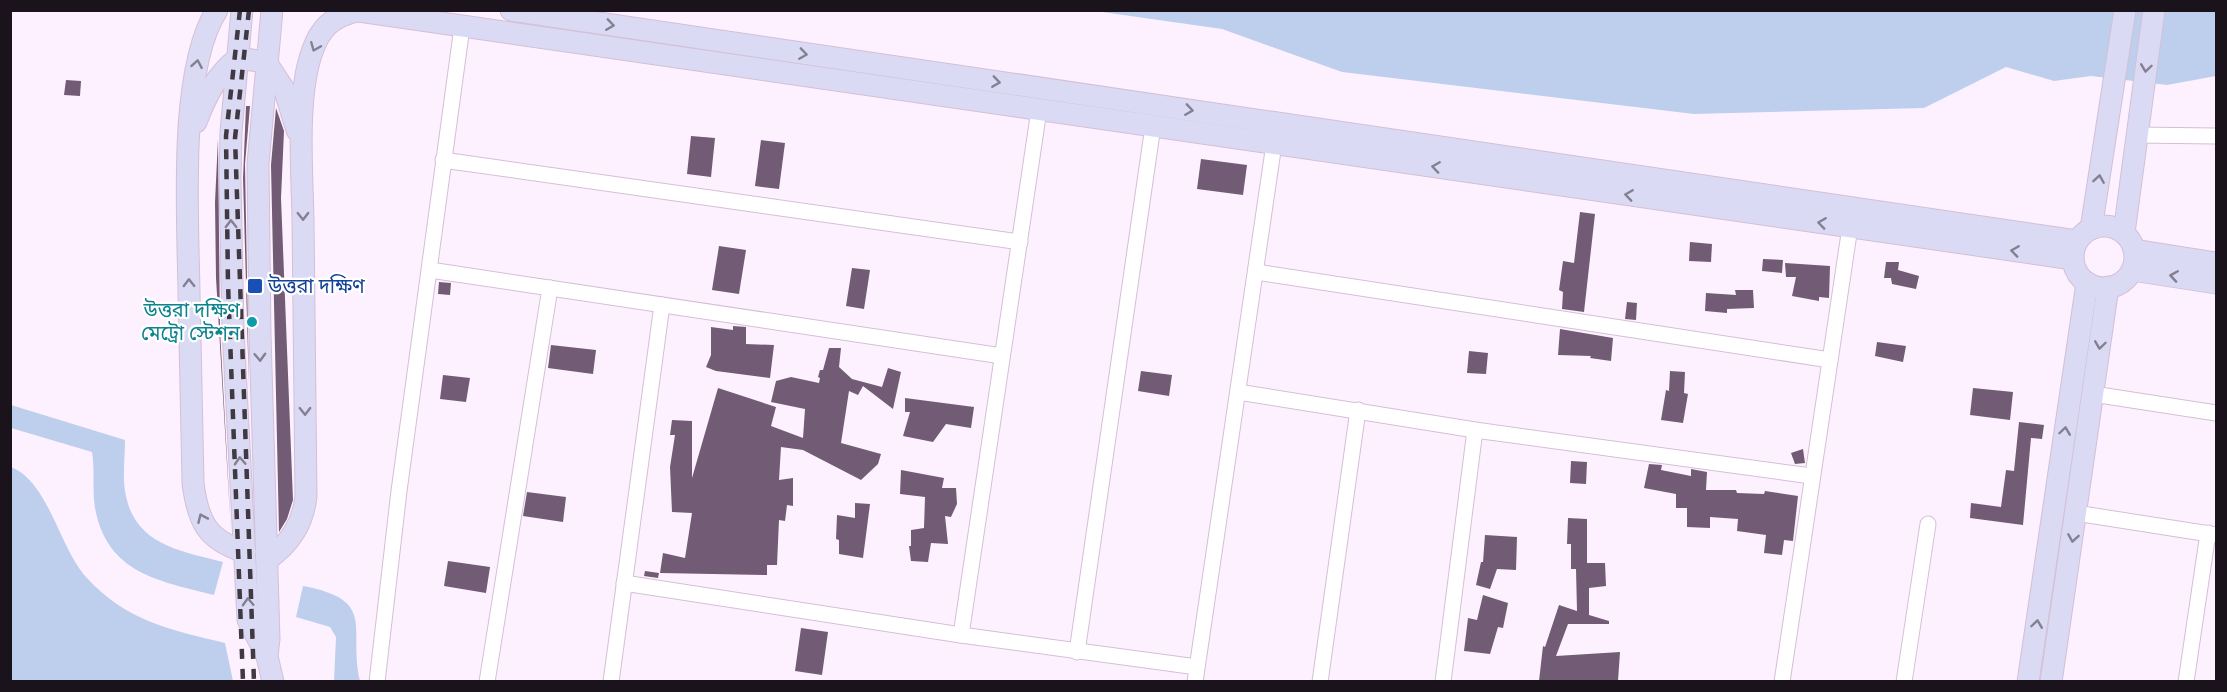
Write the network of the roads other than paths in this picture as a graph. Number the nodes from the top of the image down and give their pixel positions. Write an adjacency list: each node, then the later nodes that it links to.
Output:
1 (218, 10): 15 (street, one-way to 1)
2 (242, 10): 9 (street)
3 (272, 10): 10 (street)
4 (511, 10): 21 (street, one-way to 21)
5 (2125, 10): 21 (street, one-way to 5)
6 (2154, 10): 13 (street, one-way to 13)
7 (354, 11): 8 (street); 17 (street, one-way to 17)
8 (462, 27): 11 (street); 18 (street)
9 (238, 58): 10 (street); 15 (street); 42 (street, one-way to 9)
10 (266, 62): 17 (street); 43 (street, one-way to 43)
11 (1039, 110): 12 (street); 20 (street)
12 (1153, 126): 16 (street); 46 (street)
13 (2136, 135): 14 (street); 22 (street)
14 (2217, 136)
15 (189, 143): 42 (street, one-way to 15)
16 (1274, 144): 19 (street, one-way to 16); 25 (street)
17 (302, 158): 43 (street, one-way to 43)
18 (443, 160): 20 (street); 24 (street)
19 (1850, 227): 21 (street, one-way to 19); 32 (street)
20 (1020, 242): 31 (street)
21 (2080, 243): 22 (street); 26 (street)
22 (2130, 251): 23 (street); 27 (street, one-way to 22); 28 (street)
23 (2217, 263)
24 (430, 270): 29 (street); 50 (street)
25 (1256, 272): 32 (street); 33 (street)
26 (2087, 283): 28 (street); 57 (street, one-way to 26)
27 (2217, 283)
28 (2108, 287): 34 (street, one-way to 34)
29 (550, 288): 30 (street); 51 (street)
30 (663, 305): 31 (street); 44 (street)
31 (1002, 356): 45 (street)
32 (1830, 360): 38 (street)
33 (1238, 392): 35 (street); 48 (street)
34 (2092, 394): 36 (street); 39 (street)
35 (1358, 410): 37 (street); 53 (street)
36 (2217, 413)
37 (1475, 430): 38 (street); 54 (street)
38 (1811, 476): 55 (street)
39 (2076, 513): 41 (street); 58 (street, one-way to 58)
40 (1928, 525): 56 (street)
41 (2212, 534): 59 (street)
42 (245, 552): 47 (street, one-way to 42)
43 (267, 560): 47 (street)
44 (624, 583): 45 (street); 52 (street)
45 (961, 635): 46 (street)
46 (1077, 652): 48 (street)
47 (267, 656): 49 (street)
48 (1196, 674)
49 (273, 681)
50 (377, 681)
51 (487, 681)
52 (611, 681)
53 (1320, 681)
54 (1443, 681)
55 (1782, 681)
56 (1904, 681)
57 (2028, 681)
58 (2051, 681)
59 (2186, 681)

